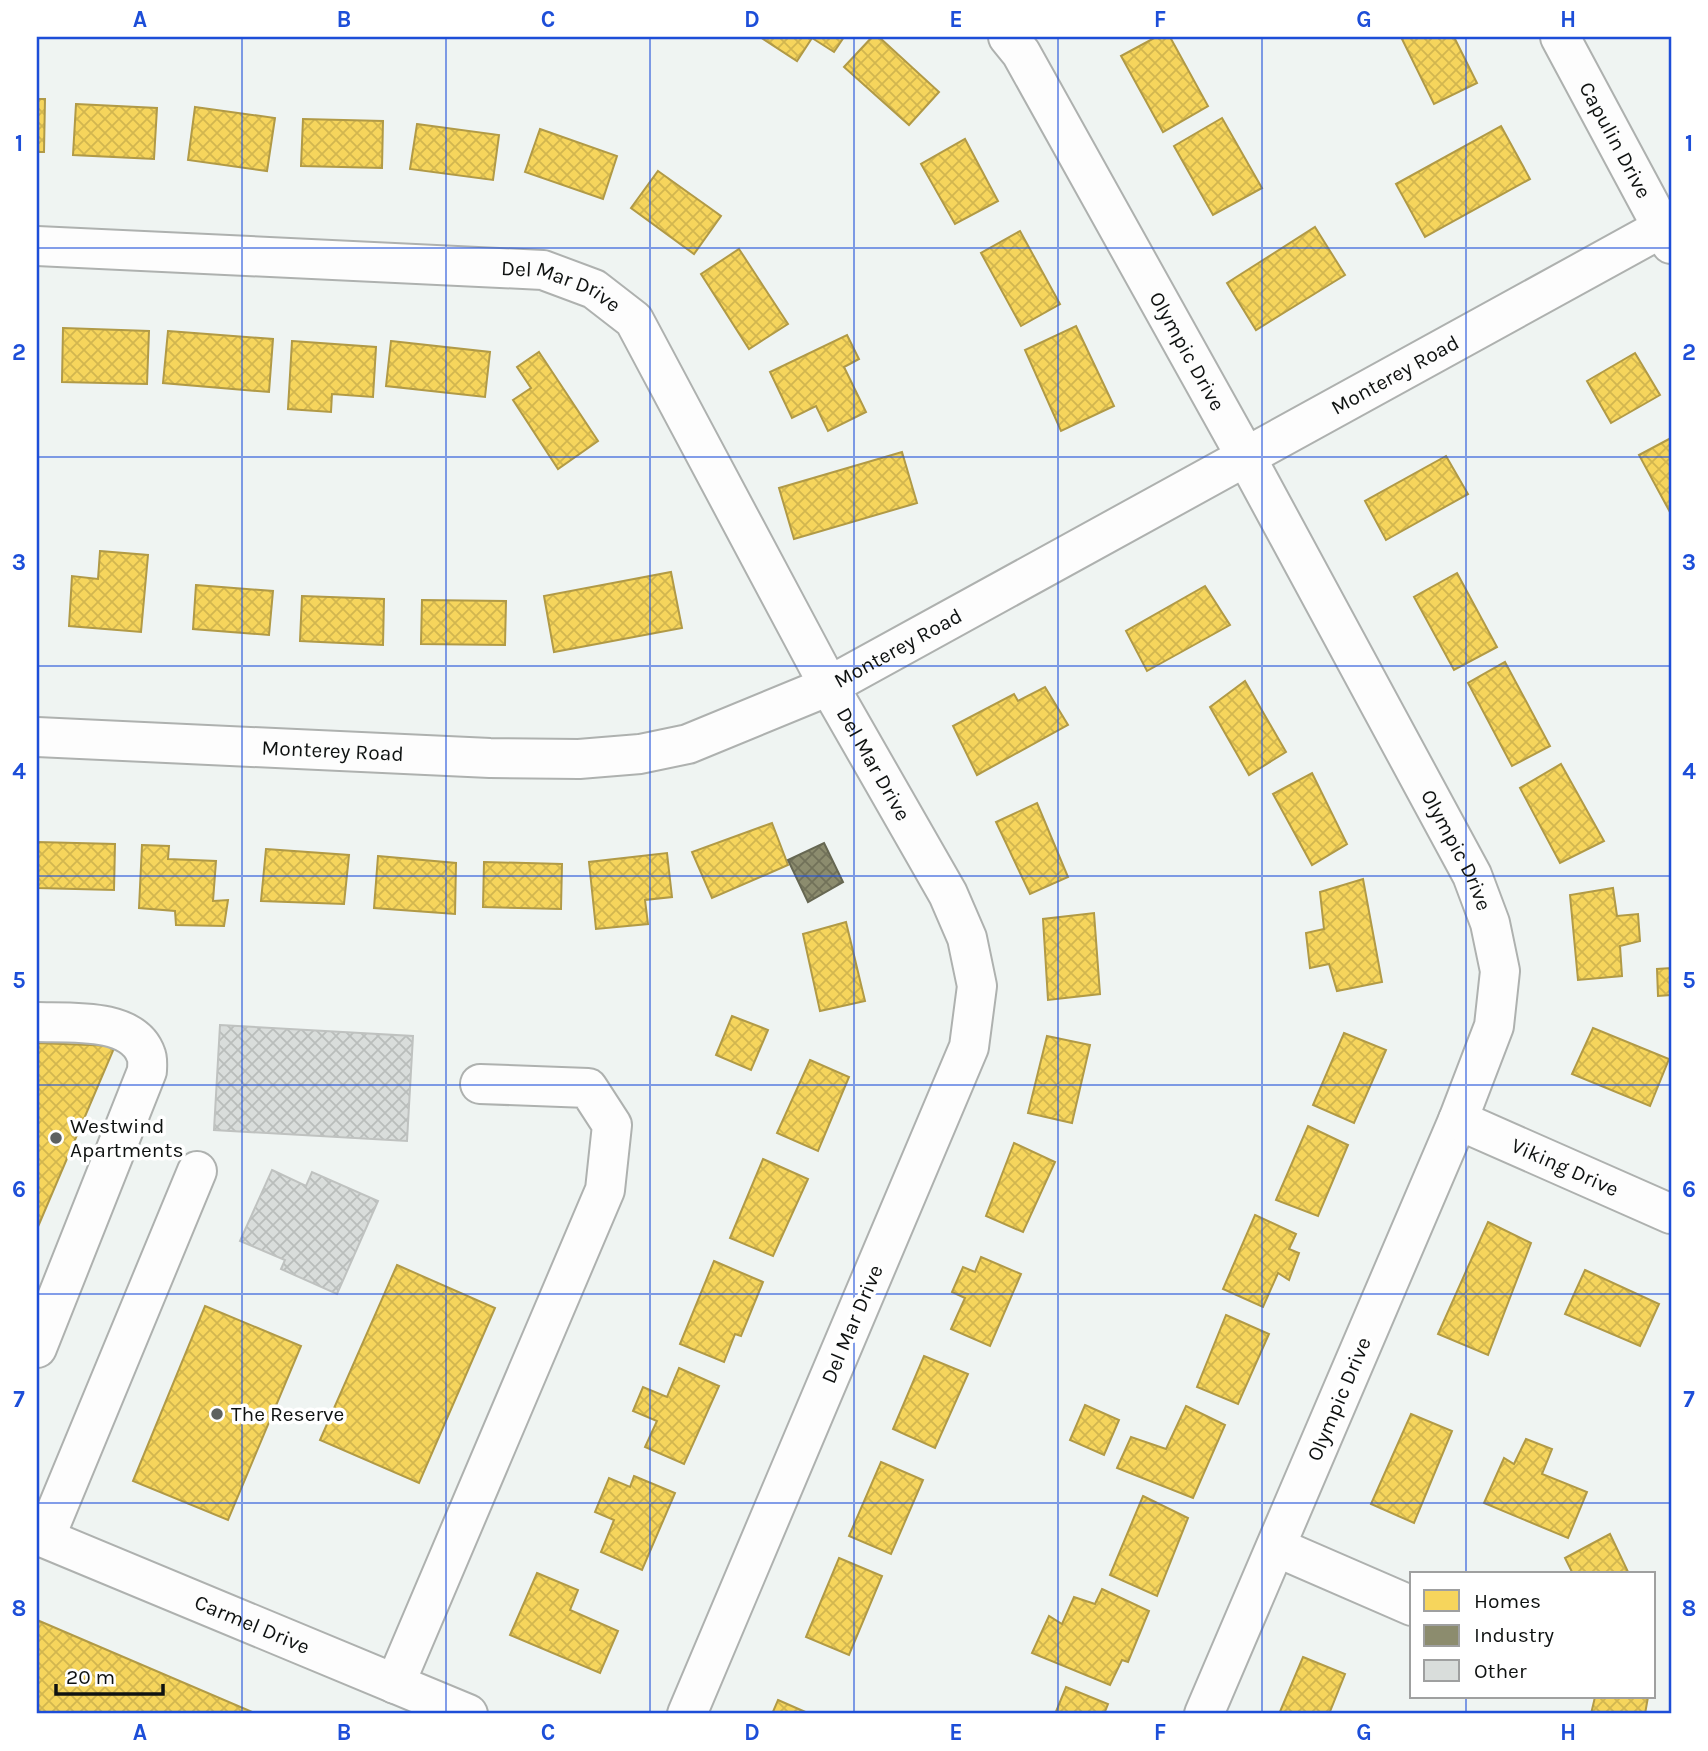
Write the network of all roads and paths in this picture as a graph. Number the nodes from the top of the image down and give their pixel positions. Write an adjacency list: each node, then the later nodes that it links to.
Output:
1 (1008, 37): 5 (street, Olympic Drive)
2 (1560, 37): 3 (street, Capulin Drive)
3 (1668, 231): 5 (street, Monterey Road)
4 (37, 246): 6 (street, Del Mar Drive)
5 (1246, 457): 6 (street, Monterey Road); 10 (street, Olympic Drive)
6 (829, 686): 7 (street, Monterey Road); 19 (street, Del Mar Drive)
7 (37, 737)
8 (37, 1023): 13 (street)
9 (480, 1084): 17 (street)
10 (1458, 1120): 12 (street, Viking Drive); 15 (street, Olympic Drive)
11 (197, 1171): 14 (street)
12 (1671, 1214)
13 (37, 1348)
14 (41, 1536): 17 (street, Carmel Drive)
15 (1276, 1547): 16 (street); 20 (street, Olympic Drive)
16 (1410, 1605)
17 (395, 1684): 18 (street, Carmel Drive)
18 (468, 1714)
19 (687, 1714)
20 (1204, 1714)

